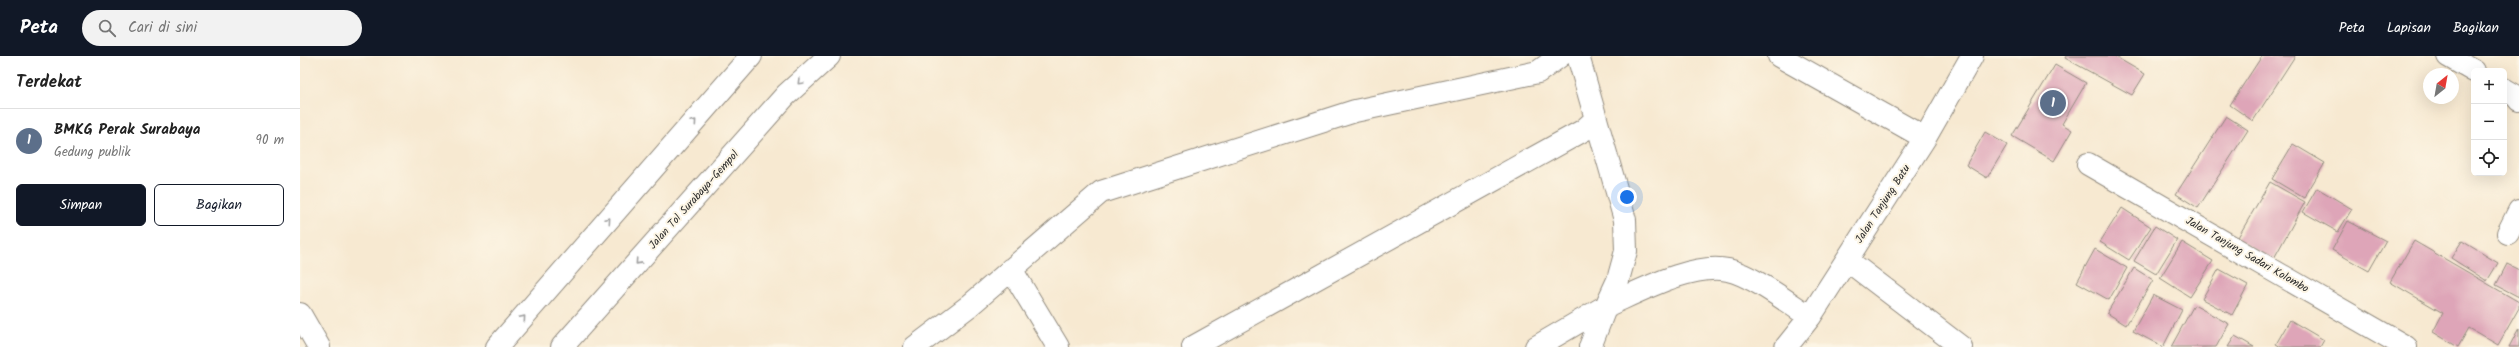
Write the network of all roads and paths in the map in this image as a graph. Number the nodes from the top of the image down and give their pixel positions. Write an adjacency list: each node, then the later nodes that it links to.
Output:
1 (751, 56): 23 (main road, one-way to 1)
2 (829, 56): 24 (main road, Jalan Tol Surabaya–Gempol, one-way to 24)
3 (1560, 56): 17 (main road)
4 (1578, 56): 11 (main road)
5 (1779, 56): 12 (main road)
6 (1972, 56): 12 (main road, Jalan Tanjung Batu)
7 (2448, 56): 8 (main road)
8 (2471, 69)
9 (2507, 90): 10 (main road)
10 (2519, 100)
11 (1595, 120): 18 (main road); 27 (main road)
12 (1925, 138): 16 (main road, Jalan Tanjung Batu)
13 (2088, 164): 31 (main road, Jalan Tanjung Sadari Kolombo)
14 (2519, 212): 15 (main road)
15 (2508, 233)
16 (1847, 260): 20 (main road, Jalan Tanjung Batu); 21 (main road)
17 (1011, 269): 25 (main road); 26 (main road)
18 (1606, 306): 20 (main road); 28 (main road); 29 (main road)
19 (300, 314): 22 (main road)
20 (1810, 317): 30 (main road, Jalan Tanjung Batu)
21 (1953, 344)
22 (319, 347)
23 (497, 347)
24 (562, 347)
25 (915, 347)
26 (1058, 347)
27 (1193, 347)
28 (1536, 347)
29 (1590, 347)
30 (1786, 347)
31 (2406, 347)

